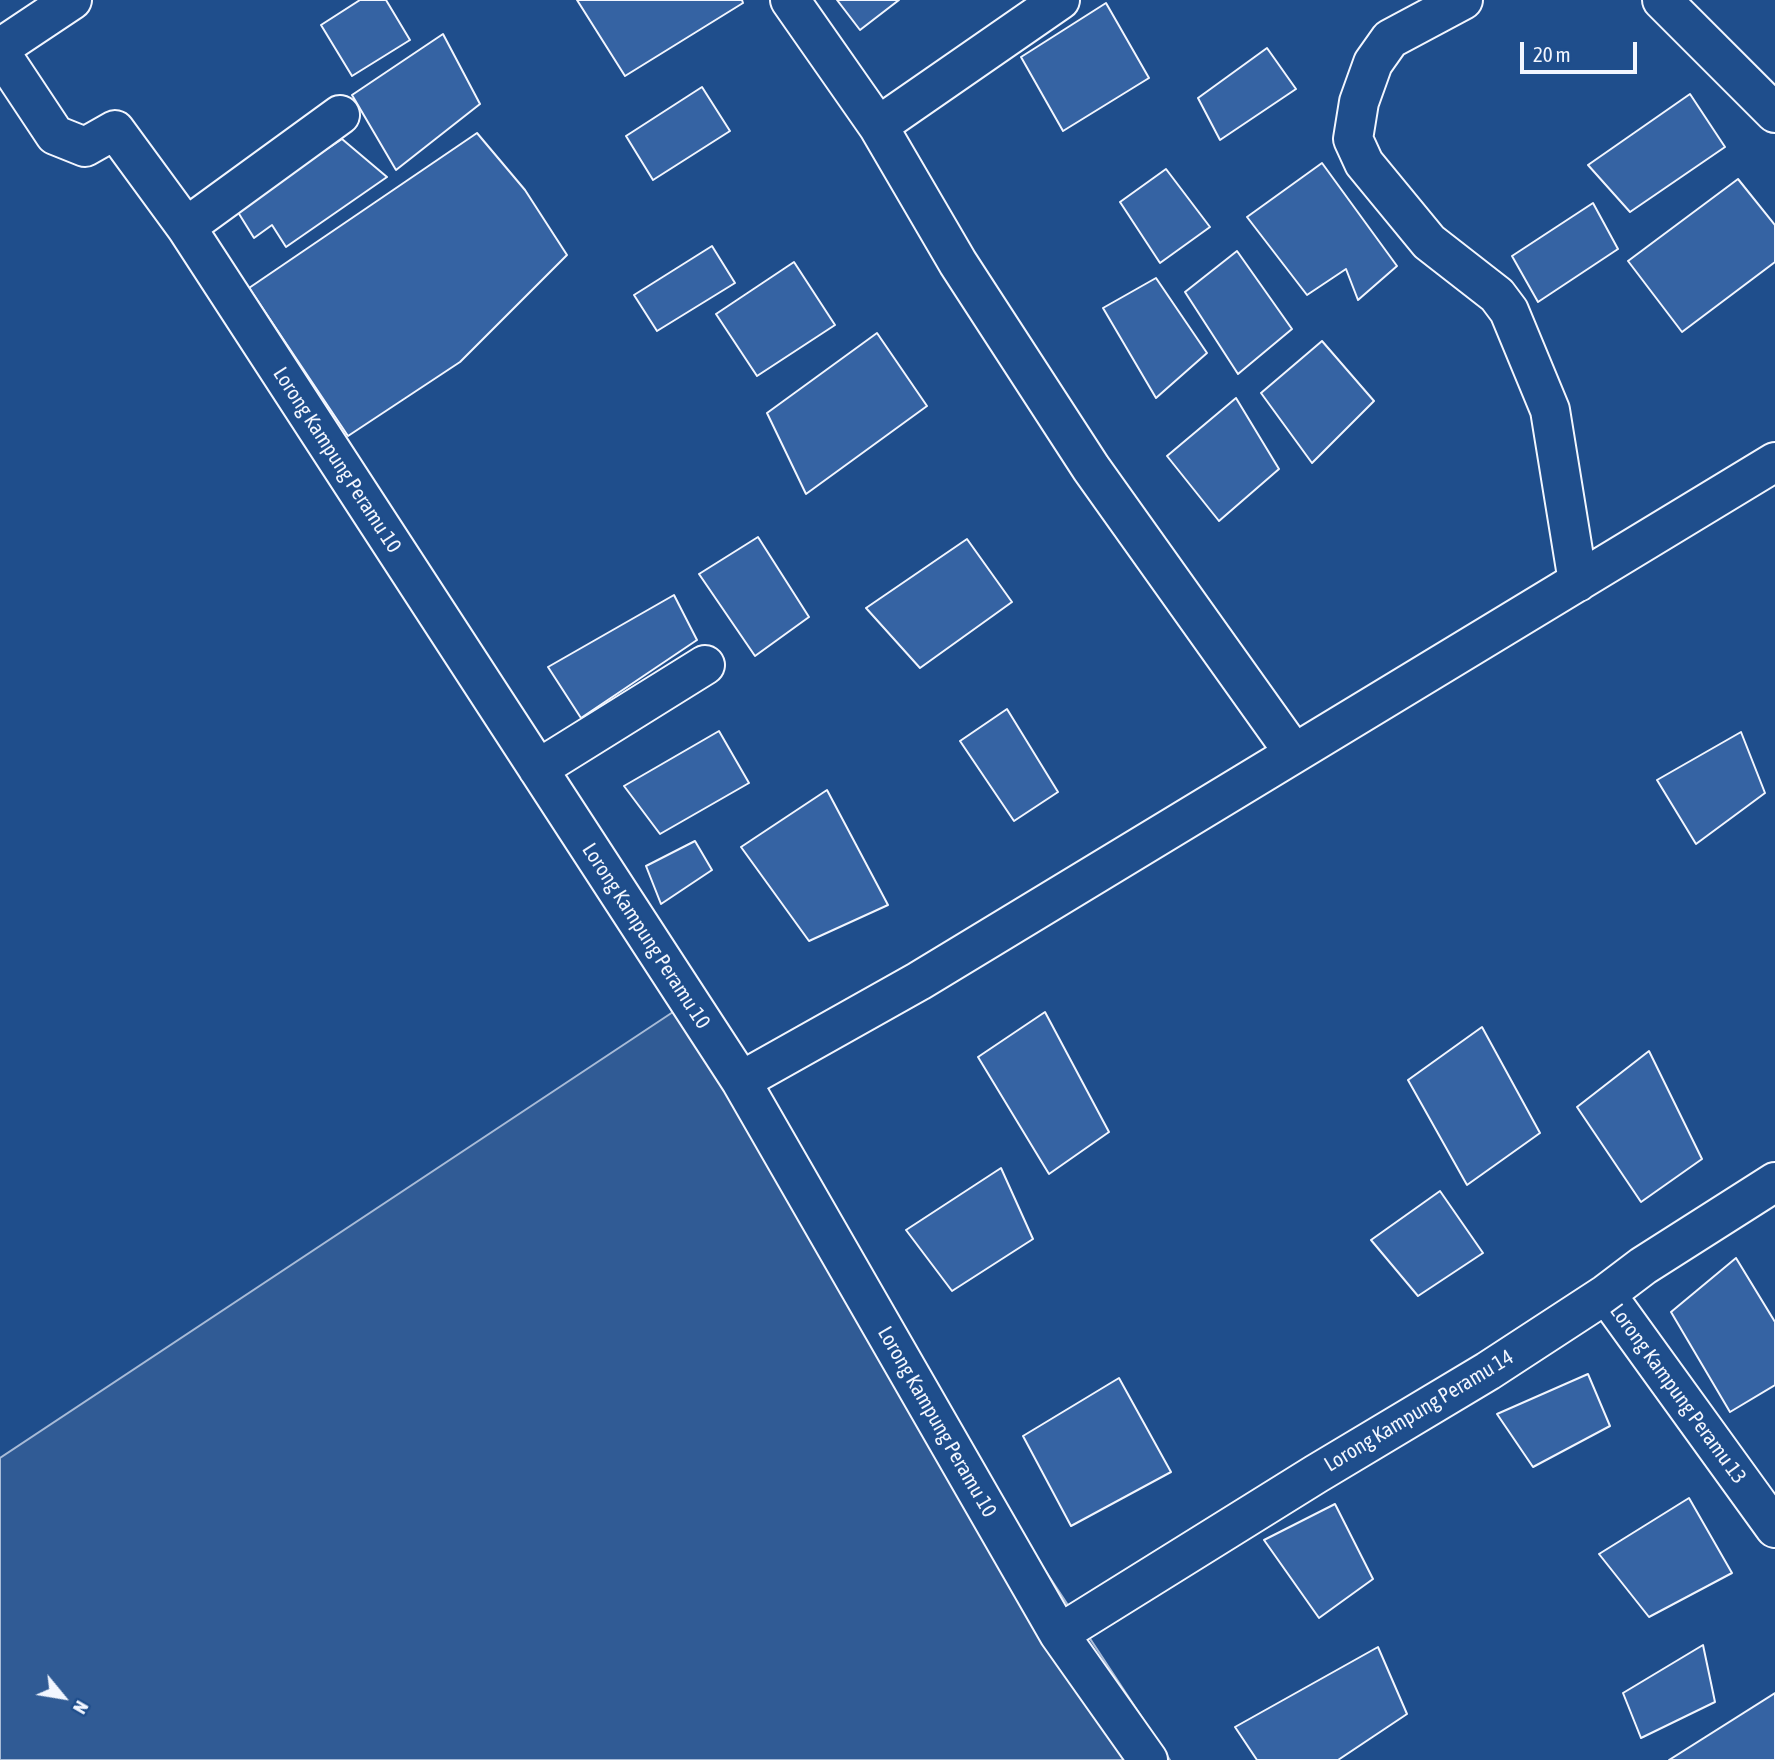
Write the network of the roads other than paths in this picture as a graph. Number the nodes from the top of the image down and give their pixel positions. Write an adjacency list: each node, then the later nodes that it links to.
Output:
1 (72, 0): 6 (street)
2 (790, 0): 9 (street)
3 (1060, 0): 9 (street)
4 (1463, 0): 12 (street)
5 (1662, 0): 7 (street)
6 (0, 50): 10 (street, Lorong Kampung Peramu 10)
7 (1775, 113)
8 (340, 115): 10 (street)
9 (878, 126): 14 (street)
10 (186, 227): 15 (street, Lorong Kampung Peramu 10)
11 (1775, 461): 12 (street)
12 (1578, 582): 14 (street)
13 (705, 665): 15 (street)
14 (1294, 753): 16 (street)
15 (538, 769): 16 (street, Lorong Kampung Peramu 10)
16 (741, 1081): 20 (street, Lorong Kampung Peramu 10)
17 (1775, 1182): 18 (street, Lorong Kampung Peramu 14)
18 (1606, 1294): 19 (street, Lorong Kampung Peramu 13); 20 (street, Lorong Kampung Peramu 14)
19 (1775, 1528)
20 (1059, 1634): 21 (street, Lorong Kampung Peramu 10)
21 (1148, 1760)

